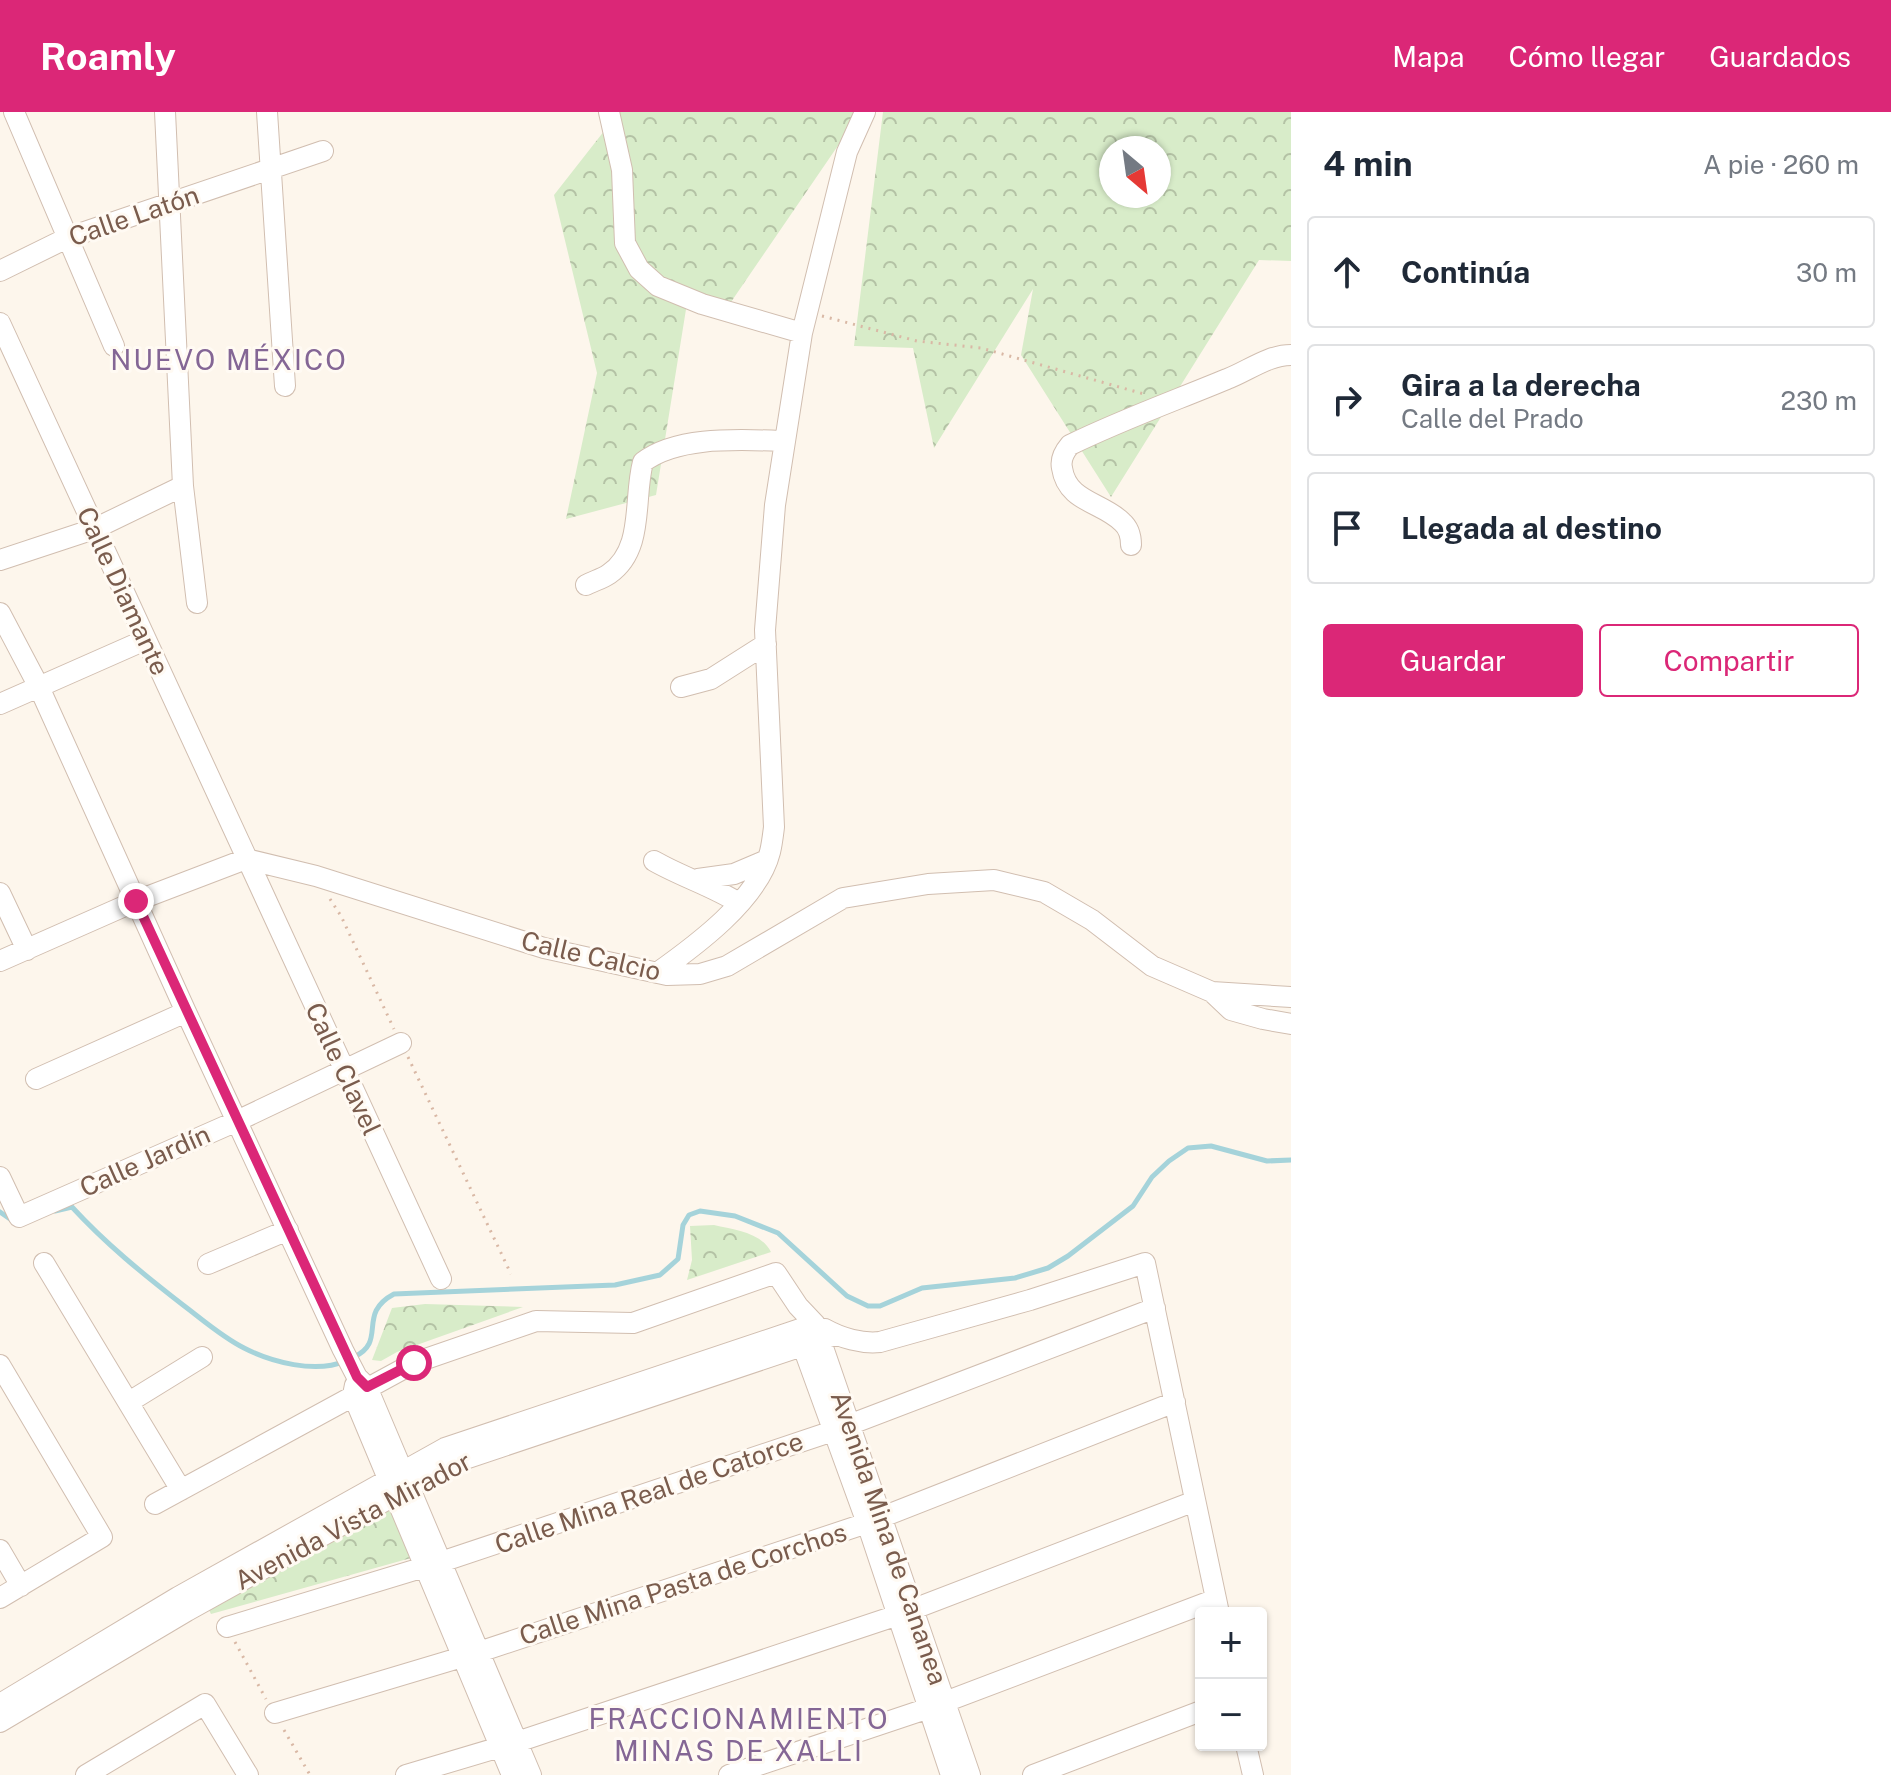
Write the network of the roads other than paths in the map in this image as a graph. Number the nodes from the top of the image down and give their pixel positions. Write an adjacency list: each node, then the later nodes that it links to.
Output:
1 (14, 112): 9 (street)
2 (165, 112): 8 (street)
3 (267, 112): 7 (street)
4 (609, 112): 12 (street)
5 (865, 112): 12 (street)
6 (323, 151): 7 (street, Calle Latón)
7 (271, 171): 8 (street, Calle Latón); 15 (street)
8 (170, 203): 9 (street, Calle Latón); 17 (street)
9 (67, 238): 10 (street, Calle Latón); 13 (street)
10 (0, 271)
11 (0, 323): 18 (street, Calle Diamante)
12 (802, 333): 16 (street)
13 (114, 346)
14 (1291, 355): 19 (street)
15 (285, 386)
16 (785, 441): 21 (street); 25 (street)
17 (183, 486): 18 (street); 22 (street)
18 (94, 529): 20 (street); 24 (street, Calle Diamante)
19 (1131, 545)
20 (0, 560)
21 (586, 585)
22 (197, 603)
23 (0, 613): 26 (street)
24 (145, 640): 26 (street); 29 (street, Calle Diamante)
25 (766, 644): 27 (street); 30 (street)
26 (39, 687): 28 (street); 34 (street)
27 (681, 687)
28 (0, 704)
29 (246, 859): 34 (street); 38 (street, Calle Calcio); 44 (street, Calle Clavel)
30 (767, 860): 32 (street); 35 (street)
31 (654, 861): 32 (street)
32 (685, 879): 35 (street)
33 (0, 893): 36 (street)
34 (136, 901): 36 (street); 41 (street)
35 (739, 903): 38 (street)
36 (27, 950): 37 (street)
37 (0, 961)
38 (657, 973): 39 (street, Calle Calcio)
39 (1212, 992): 40 (street); 42 (street)
40 (1291, 997)
41 (186, 1012): 45 (street); 46 (street)
42 (1291, 1024)
43 (401, 1043): 44 (street, Calle Jardín)
44 (343, 1069): 46 (street, Calle Jardín); 51 (street, Calle Clavel)
45 (36, 1079)
46 (237, 1121): 47 (street, Calle Jardín); 48 (street)
47 (0, 1177)
48 (288, 1230): 50 (street); 56 (street)
49 (44, 1263): 57 (street)
50 (208, 1264)
51 (441, 1279)
52 (1155, 1308): 53 (street); 58 (street); 59 (street, Calle Mina Real de Catorce)
53 (814, 1334): 56 (street, Avenida Mina de Cananea); 59 (street, Avenida Mina de Cananea); 60 (street, Avenida Vista Mirador)
54 (202, 1357): 57 (street)
55 (0, 1365): 67 (street)
56 (358, 1383): 60 (street); 61 (street)
57 (129, 1402): 61 (street)
58 (1175, 1402): 62 (street); 64 (street, Calle Mina Pasta de Corchos)
59 (841, 1428): 64 (street, Avenida Mina de Cananea); 66 (street, Calle Mina Real de Catorce)
60 (399, 1484): 66 (street); 73 (street, Avenida Vista Mirador)
61 (181, 1490): 63 (street)
62 (1195, 1501): 69 (street); 70 (street)
63 (155, 1504)
64 (874, 1520): 70 (street, Avenida Mina de Cananea); 72 (street, Calle Mina Pasta de Corchos)
65 (0, 1550): 67 (street)
66 (433, 1564): 71 (street, Calle Mina Real de Catorce); 72 (street)
67 (21, 1586): 68 (street)
68 (0, 1598)
69 (1218, 1606): 75 (street)
70 (906, 1612): 75 (street, Avenida Mina de Cananea); 79 (street)
71 (227, 1627)
72 (471, 1654): 76 (street, Calle Mina Pasta de Corchos); 79 (street)
73 (28, 1696): 74 (street, Avenida Vista Mirador); 78 (street, Avenida Vista Mirador)
74 (0, 1704)
75 (937, 1705): 86 (street); 87 (street, Avenida Mina de Cananea); 88 (street, Avenida Mina de Cananea)
76 (275, 1713)
77 (1195, 1713): 89 (street)
78 (0, 1722)
79 (508, 1745): 83 (street); 84 (street); 85 (street)
80 (1247, 1751): 90 (street)
81 (86, 1775): 82 (street)
82 (248, 1775)
83 (406, 1775)
84 (512, 1775)
85 (531, 1775)
86 (729, 1775)
87 (951, 1775)
88 (970, 1775)
89 (1033, 1775)
90 (1253, 1775)

